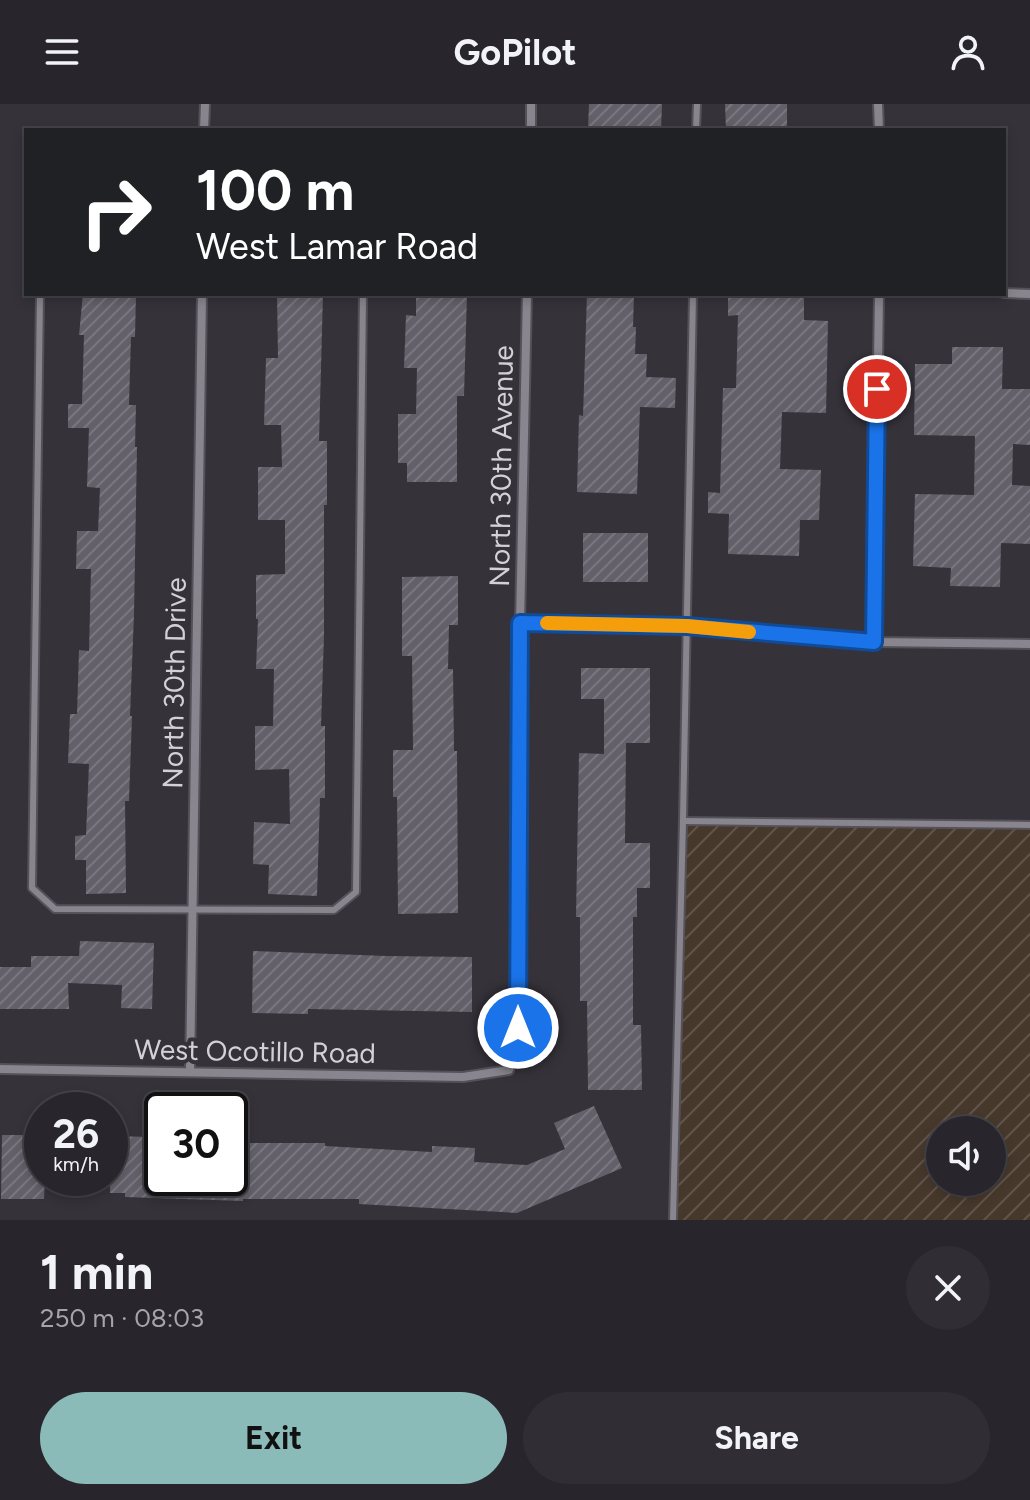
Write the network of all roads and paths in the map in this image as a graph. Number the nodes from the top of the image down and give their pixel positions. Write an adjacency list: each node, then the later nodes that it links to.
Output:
1 (205, 104): 5 (street)
2 (531, 104): 6 (street)
3 (697, 104): 7 (lane)
4 (878, 104): 8 (street)
5 (204, 128)
6 (531, 128)
7 (696, 128)
8 (879, 128)
9 (1006, 293): 10 (street)
10 (1030, 294)
11 (40, 296): 23 (lane)
12 (202, 296): 23 (street, North 30th Drive)
13 (363, 296): 23 (lane)
14 (527, 296): 17 (street, North 30th Avenue)
15 (693, 296): 18 (lane)
16 (879, 296): 19 (street)
17 (520, 623): 18 (street); 25 (street, North 30th Avenue)
18 (687, 626): 19 (street); 21 (lane)
19 (874, 642): 20 (street)
20 (1030, 644)
21 (683, 821): 22 (lane); 27 (lane)
22 (1030, 825)
23 (192, 910): 26 (street, North 30th Drive)
24 (0, 1069): 26 (street, West Ocotillo Road)
25 (509, 1070): 26 (street, West Ocotillo Road)
26 (190, 1072)
27 (673, 1220)

